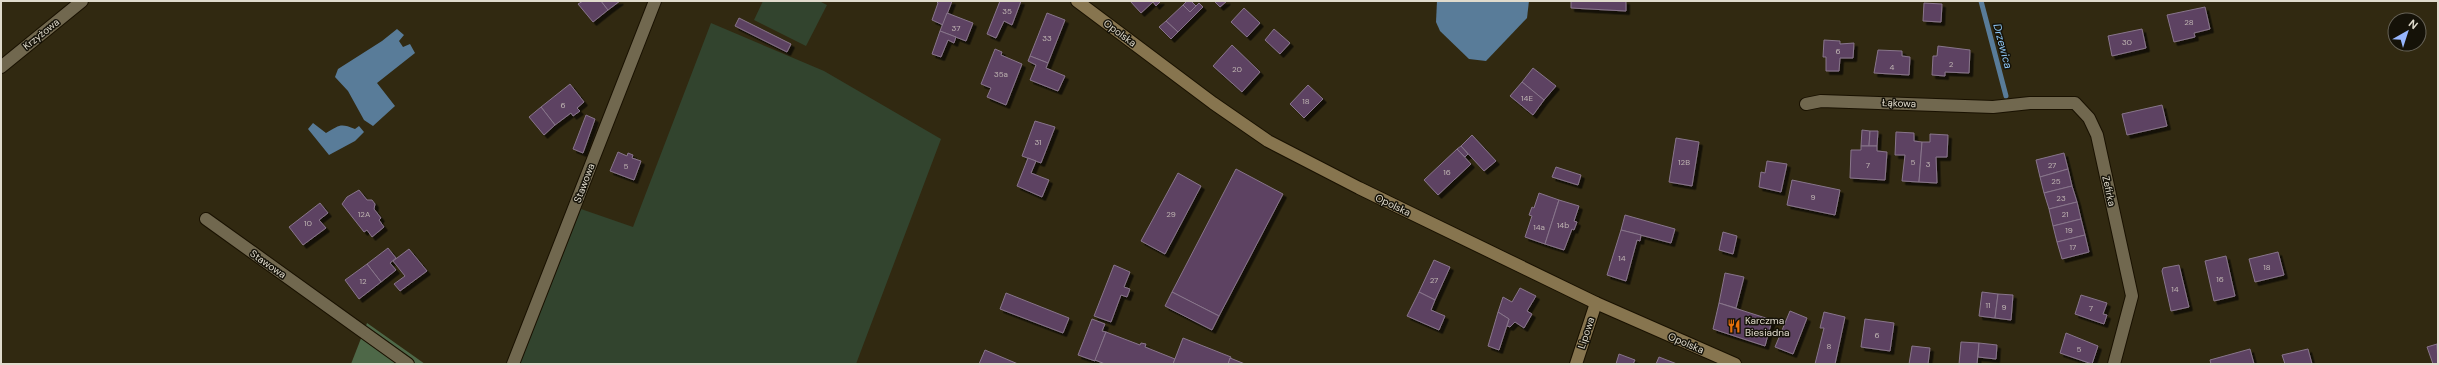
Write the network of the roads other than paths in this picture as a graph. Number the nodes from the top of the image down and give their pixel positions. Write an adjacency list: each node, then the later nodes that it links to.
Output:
1 (82, 1): 4 (street, Krzyżowa)
2 (655, 1): 10 (street, Stawowa)
3 (1077, 1): 8 (street, Opolska)
4 (1, 67)
5 (1806, 104): 6 (street, Łąkowa)
6 (1993, 107): 13 (street, Zefirka)
7 (206, 219): 9 (street, Stawowa)
8 (1596, 303): 11 (street, Lipowa); 12 (street, Opolska)
9 (408, 364)
10 (513, 364)
11 (1576, 364)
12 (1735, 364)
13 (2114, 364)

